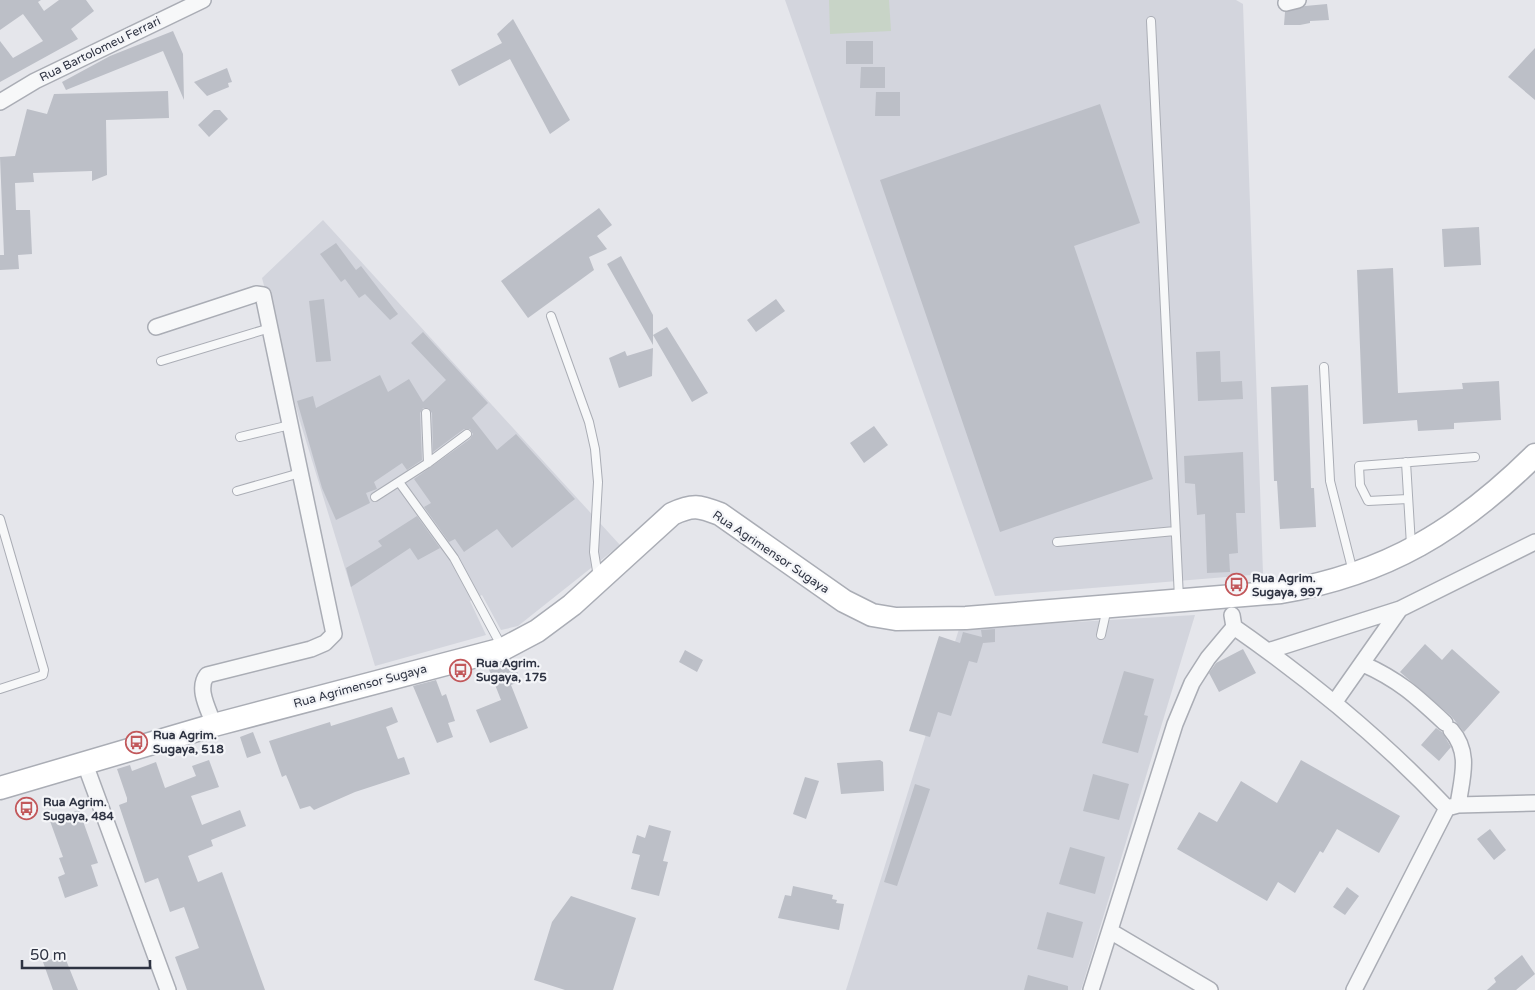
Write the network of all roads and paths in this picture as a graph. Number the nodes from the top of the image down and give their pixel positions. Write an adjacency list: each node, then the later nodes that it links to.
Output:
1 (203, 0): 2 (street, Rua Bartolomeu Ferrari)
2 (182, 5): 4 (street, Rua Bartolomeu Ferrari)
3 (1150, 22): 24 (lane)
4 (0, 102)
5 (551, 316): 29 (lane)
6 (156, 327): 7 (street)
7 (270, 328): 8 (lane); 11 (street)
8 (161, 361)
9 (1324, 367): 28 (lane)
10 (426, 413): 17 (lane)
11 (290, 425): 13 (lane); 18 (street)
12 (468, 434): 17 (lane)
13 (240, 438)
14 (1535, 455): 27 (main road, Rua Agrimensor Sugaya)
15 (1475, 457): 16 (lane)
16 (1406, 462): 22 (lane); 22 (lane)
17 (428, 463): 19 (lane)
18 (300, 473): 20 (lane); 40 (street)
19 (399, 482): 21 (lane); 35 (lane)
20 (237, 491)
21 (375, 497)
22 (1408, 499): 27 (lane)
23 (0, 519): 38 (lane)
24 (1176, 531): 25 (lane); 30 (lane)
25 (1057, 542)
26 (1535, 542): 32 (street)
27 (1411, 551): 28 (main road, Rua Agrimensor Sugaya)
28 (1353, 574): 33 (main road, Rua Agrimensor Sugaya)
29 (599, 581): 31 (main road, Rua Agrimensor Sugaya); 35 (main road, Rua Agrimensor Sugaya)
30 (1179, 600): 31 (main road, Rua Agrimensor Sugaya); 33 (main road, Rua Agrimensor Sugaya)
31 (1108, 606): 34 (lane)
32 (1400, 609): 36 (street); 37 (street)
33 (1232, 611): 36 (street); 45 (street)
34 (1101, 635)
35 (502, 649): 40 (main road, Rua Agrimensor Sugaya)
36 (1268, 651): 39 (street)
37 (1363, 664): 39 (street); 44 (street)
38 (0, 689)
39 (1334, 703): 44 (street)
40 (214, 725): 41 (main road, Rua Agrimensor Sugaya)
41 (85, 764): 42 (main road, Rua Agrimensor Sugaya); 46 (street)
42 (0, 788)
43 (1535, 804): 44 (street)
44 (1453, 806): 49 (street)
45 (1110, 931): 47 (street); 48 (street)
46 (168, 990)
47 (1091, 990)
48 (1210, 990)
49 (1354, 990)

